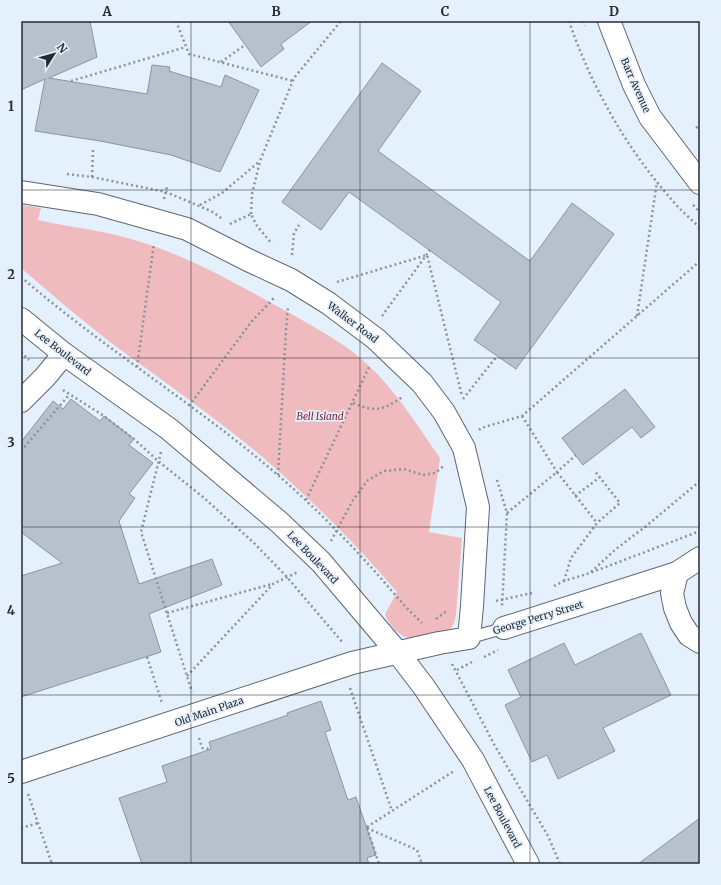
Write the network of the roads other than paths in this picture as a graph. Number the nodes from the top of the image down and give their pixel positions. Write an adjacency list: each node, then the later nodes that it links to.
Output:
1 (612, 22): 2 (street, Barr Avenue)
2 (700, 183)
3 (21, 192): 10 (street, Walker Road)
4 (21, 319): 5 (street, Lee Boulevard)
5 (64, 354): 6 (street); 12 (street, Lee Boulevard)
6 (21, 401)
7 (700, 558): 8 (street, George Perry Street)
8 (677, 573): 9 (street, George Perry Street); 11 (street)
9 (504, 628): 10 (lane, George Perry Street)
10 (469, 638): 12 (street, George Perry Street)
11 (700, 642)
12 (398, 653): 13 (street, Old Main Plaza); 14 (street, Lee Boulevard)
13 (21, 772)
14 (528, 864)

